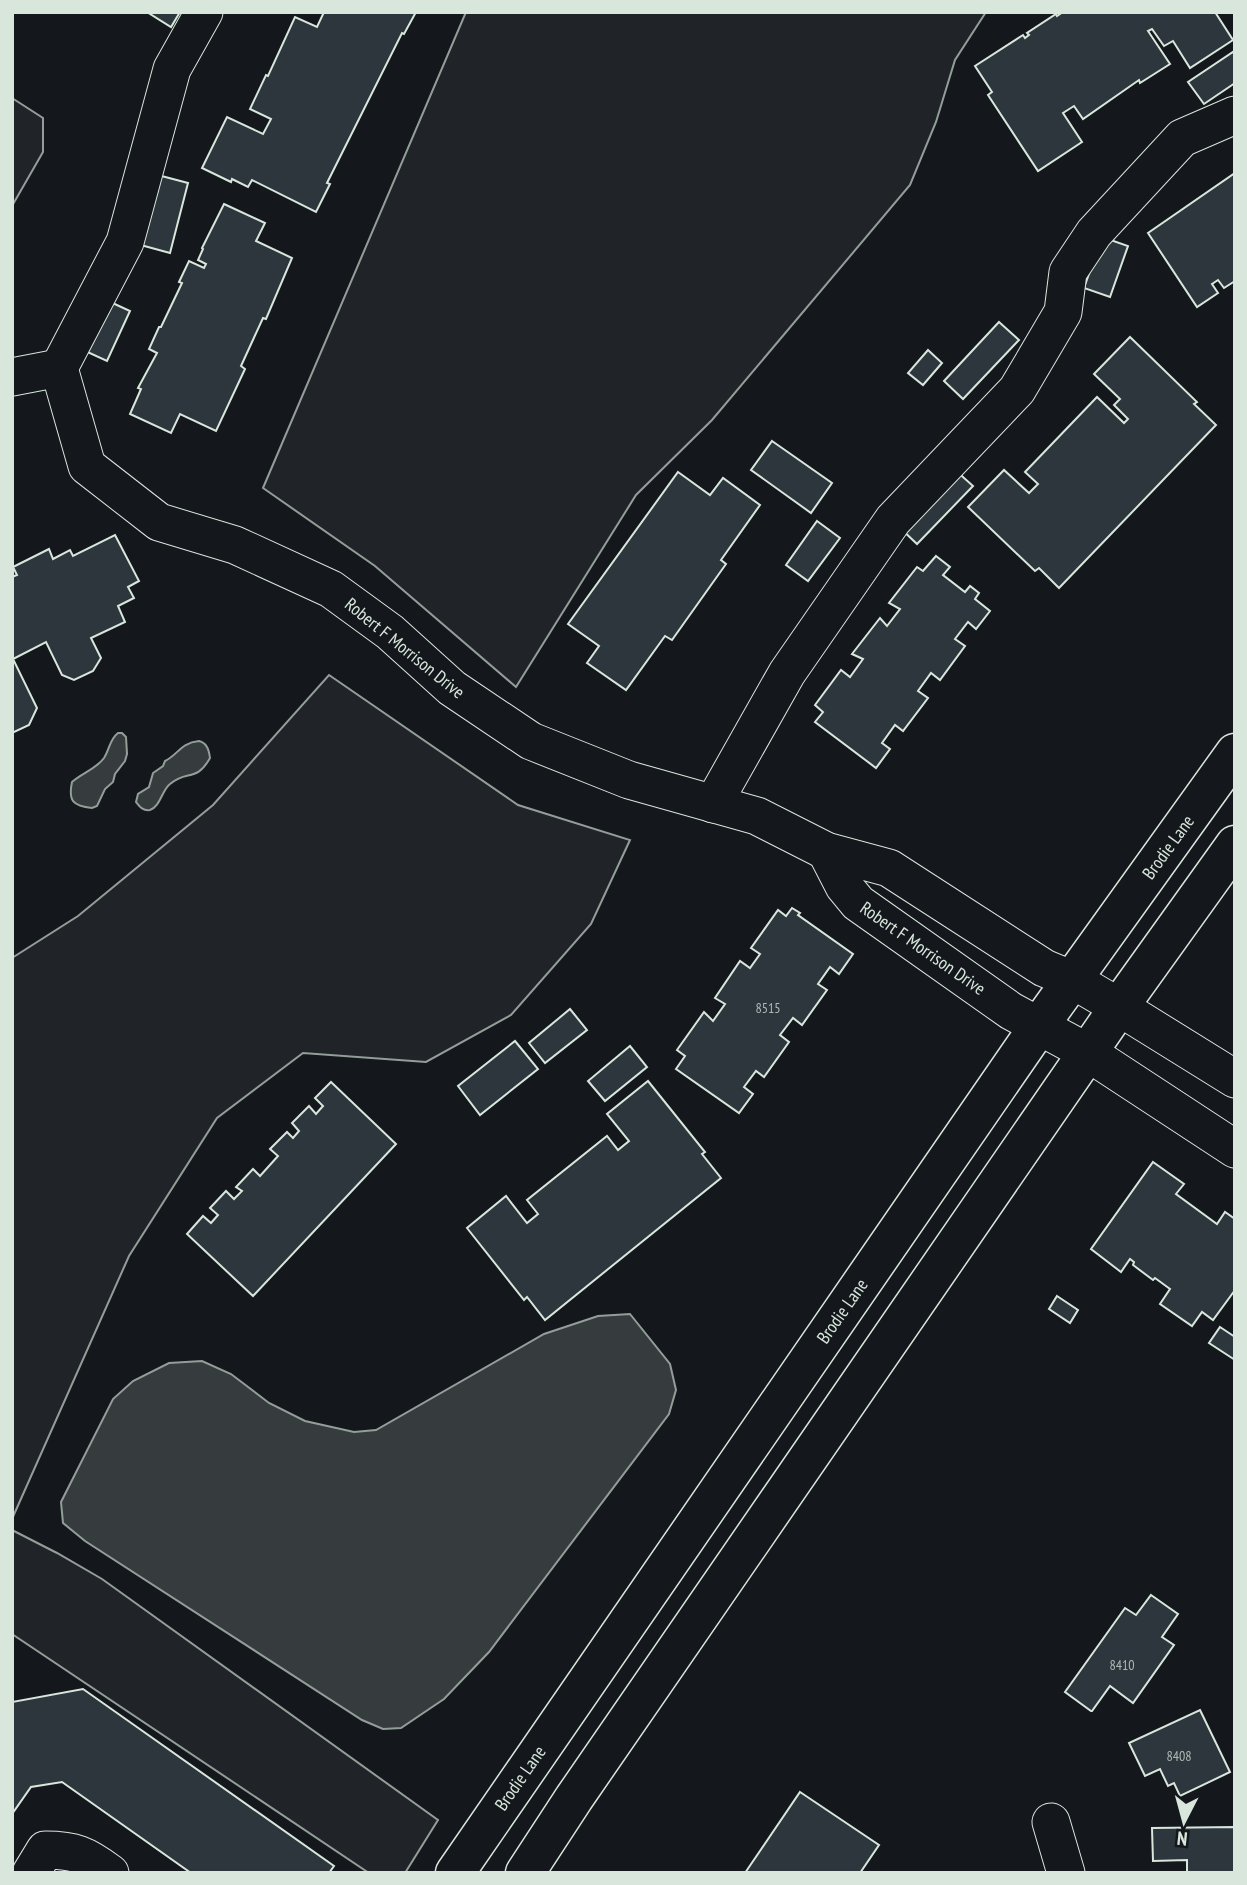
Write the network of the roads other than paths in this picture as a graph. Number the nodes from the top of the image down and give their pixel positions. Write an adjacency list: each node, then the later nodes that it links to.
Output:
1 (204, 12): 3 (street)
2 (1235, 115): 6 (street)
3 (59, 368): 4 (street); 6 (street, Robert F Morrison Drive)
4 (12, 377)
5 (1235, 753): 9 (main road, Brodie Lane)
6 (713, 804): 8 (street, Robert F Morrison Drive)
7 (1235, 845): 10 (main road)
8 (826, 851): 9 (street, Robert F Morrison Drive); 11 (street, Robert F Morrison Drive)
9 (1073, 980): 10 (street, Robert F Morrison Drive); 11 (main road, Brodie Lane)
10 (1119, 1007): 12 (main road); 13 (street, Robert F Morrison Drive)
11 (1039, 1026): 12 (street, Robert F Morrison Drive); 18 (main road, Brodie Lane)
12 (1087, 1052): 14 (street, Robert F Morrison Drive); 19 (main road)
13 (1235, 1079)
14 (1235, 1149)
15 (1051, 1822): 20 (street)
16 (32, 1873): 17 (street)
17 (110, 1873)
18 (455, 1873)
19 (525, 1873)
20 (1066, 1873)

